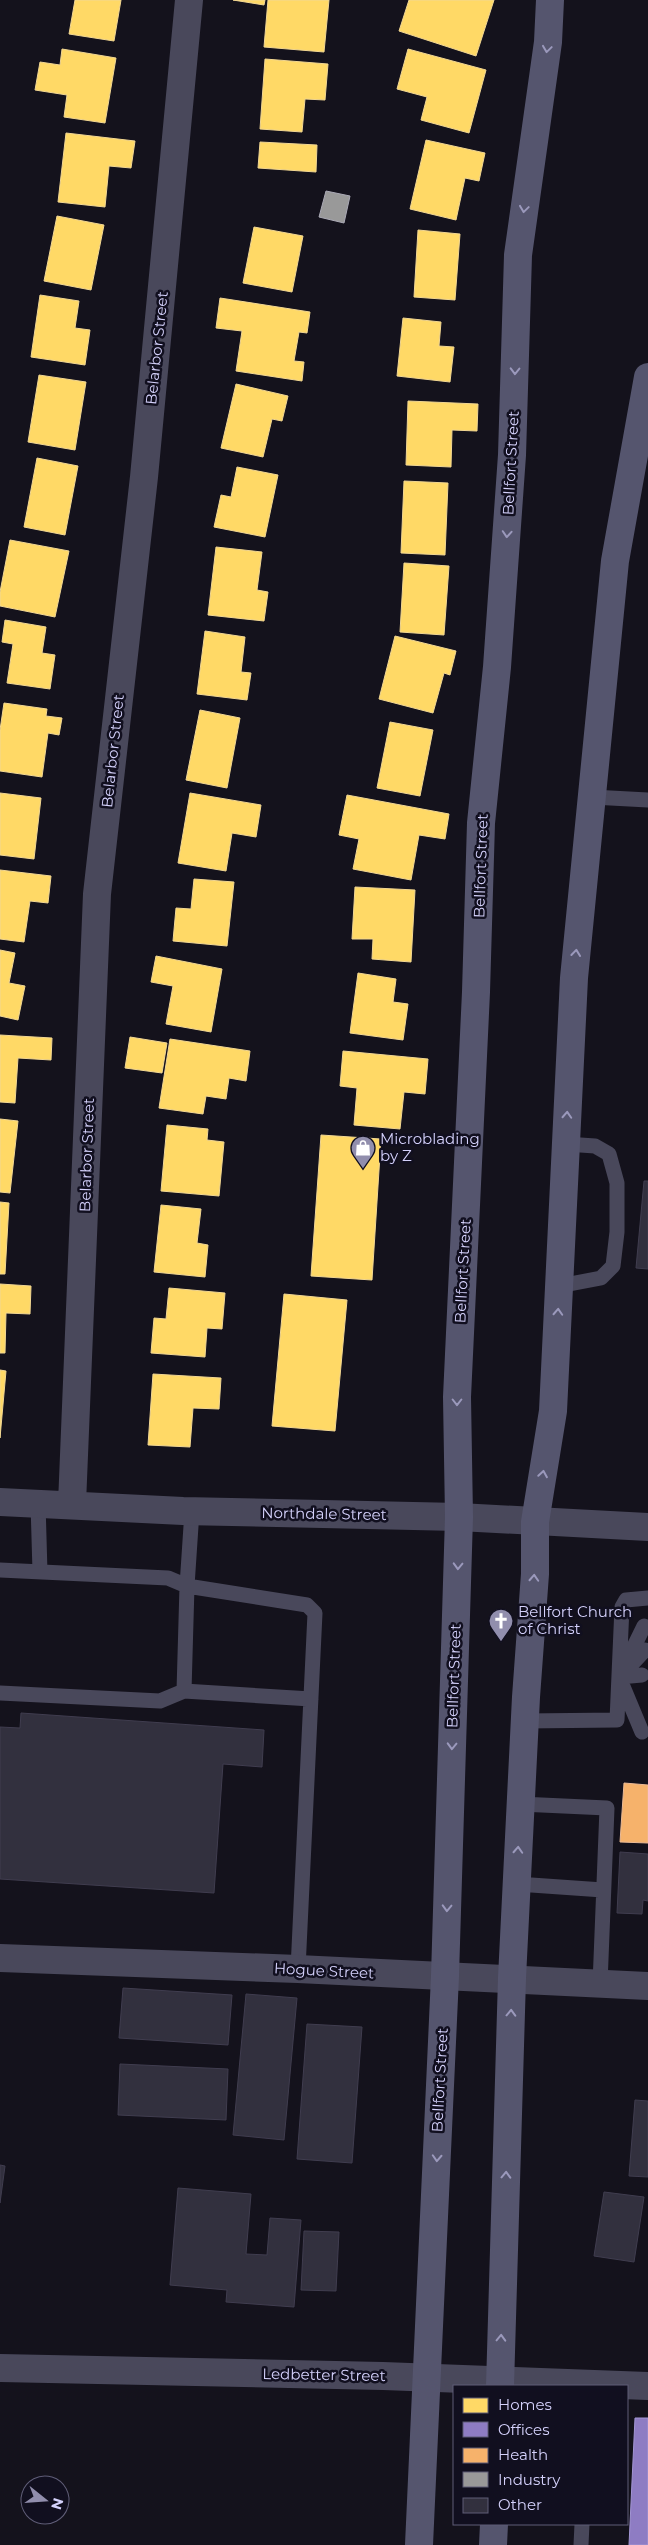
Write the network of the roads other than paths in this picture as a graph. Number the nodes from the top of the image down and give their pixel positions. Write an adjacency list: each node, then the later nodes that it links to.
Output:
1 (189, 0): 10 (street, Belarbor Street)
2 (550, 0): 12 (main road, Bellfort Street, one-way to 12)
3 (648, 376): 4 (main road)
4 (592, 797): 5 (lane); 6 (main road, one-way to 4)
5 (648, 800)
6 (566, 1144): 7 (main road); 7 (lane)
7 (559, 1286): 13 (main road, one-way to 7)
8 (0, 1502): 9 (street, Northdale Street)
9 (38, 1503): 10 (street, Northdale Street); 16 (lane)
10 (72, 1504): 11 (street, Northdale Street)
11 (192, 1511): 12 (street, Northdale Street); 17 (lane)
12 (459, 1517): 13 (street, Northdale Street); 34 (main road, Bellfort Street, one-way to 34)
13 (535, 1522): 14 (street, Northdale Street); 27 (main road, one-way to 13)
14 (648, 1527)
15 (0, 1570): 16 (lane)
16 (40, 1572): 17 (lane)
17 (187, 1586): 23 (lane); 25 (lane)
18 (648, 1598): 22 (lane)
19 (644, 1626): 22 (lane)
20 (645, 1650): 22 (lane)
21 (642, 1675): 22 (lane)
22 (619, 1677): 26 (lane); 27 (lane); 28 (lane)
23 (184, 1691): 24 (lane); 25 (lane)
24 (0, 1693)
25 (311, 1699): 33 (lane)
26 (641, 1708)
27 (525, 1721): 29 (main road)
28 (642, 1732)
29 (520, 1804): 30 (main road, one-way to 29); 31 (lane)
30 (516, 1884): 31 (lane); 35 (main road)
31 (603, 1890): 36 (lane)
32 (0, 1958): 33 (street, Hogue Street)
33 (298, 1968): 34 (street, Hogue Street)
34 (445, 1976): 35 (street, Hogue Street); 39 (main road, Bellfort Street, one-way to 39)
35 (512, 1978): 36 (street, Hogue Street); 40 (main road, one-way to 35)
36 (600, 1984): 37 (street, Hogue Street)
37 (648, 1986)
38 (0, 2368): 39 (street, Ledbetter Street)
39 (426, 2377): 40 (street, Ledbetter Street); 46 (main road, Bellfort Street)
40 (500, 2383): 41 (street, Ledbetter Street)
41 (587, 2385)
42 (628, 2386): 43 (street, Ledbetter Street)
43 (648, 2386)
44 (494, 2525): 47 (main road)
45 (582, 2525): 48 (lane)
46 (419, 2545)
47 (493, 2545)
48 (581, 2545)

